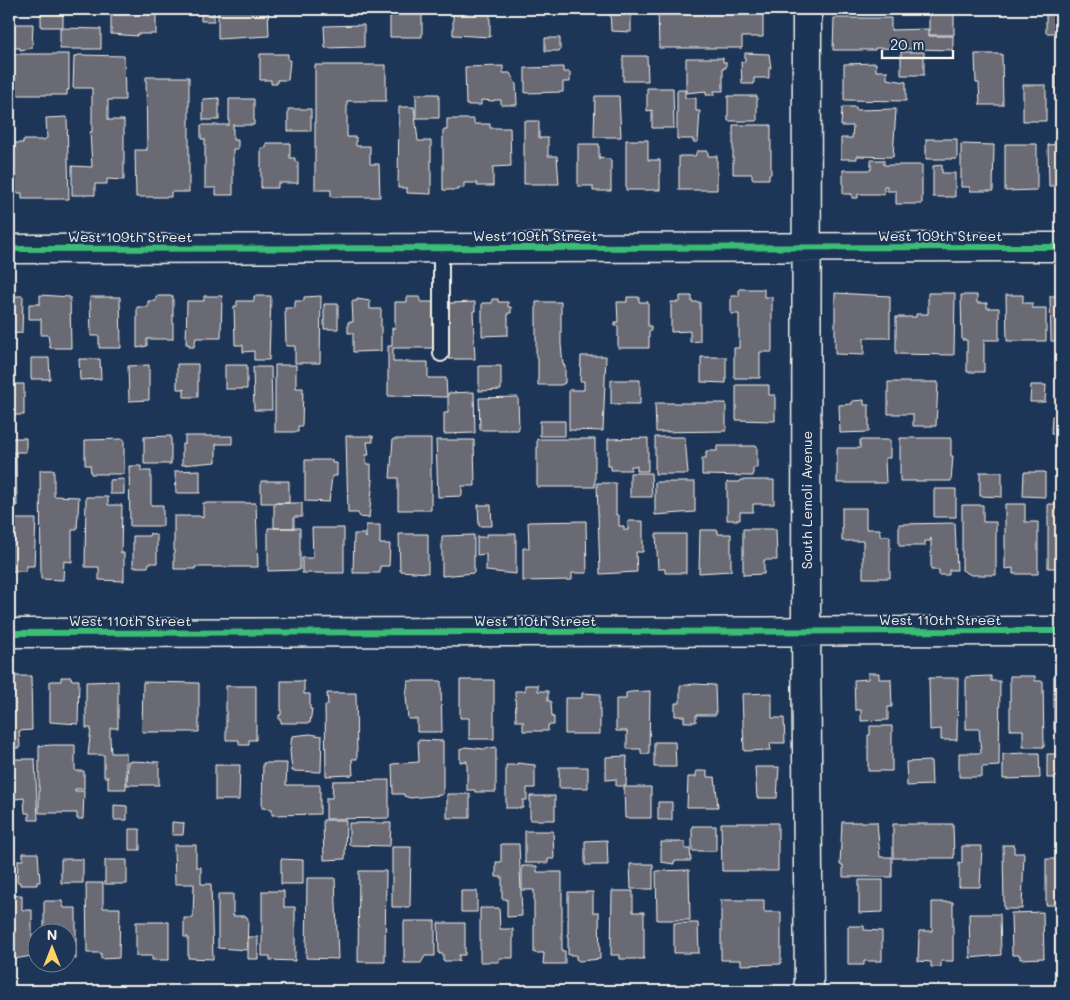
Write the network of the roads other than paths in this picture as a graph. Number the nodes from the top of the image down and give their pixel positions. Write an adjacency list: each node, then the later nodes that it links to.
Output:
1 (807, 9): 4 (street, South Lemoli Avenue)
2 (1061, 247): 4 (street, West 109th Street)
3 (441, 248): 4 (street, West 109th Street); 5 (street, West 109th Street); 6 (lane)
4 (806, 248): 8 (street, South Lemoli Avenue)
5 (9, 249)
6 (441, 354)
7 (1061, 631): 8 (street, West 110th Street)
8 (806, 632): 9 (street, West 110th Street); 10 (street, South Lemoli Avenue)
9 (9, 633)
10 (808, 991)

